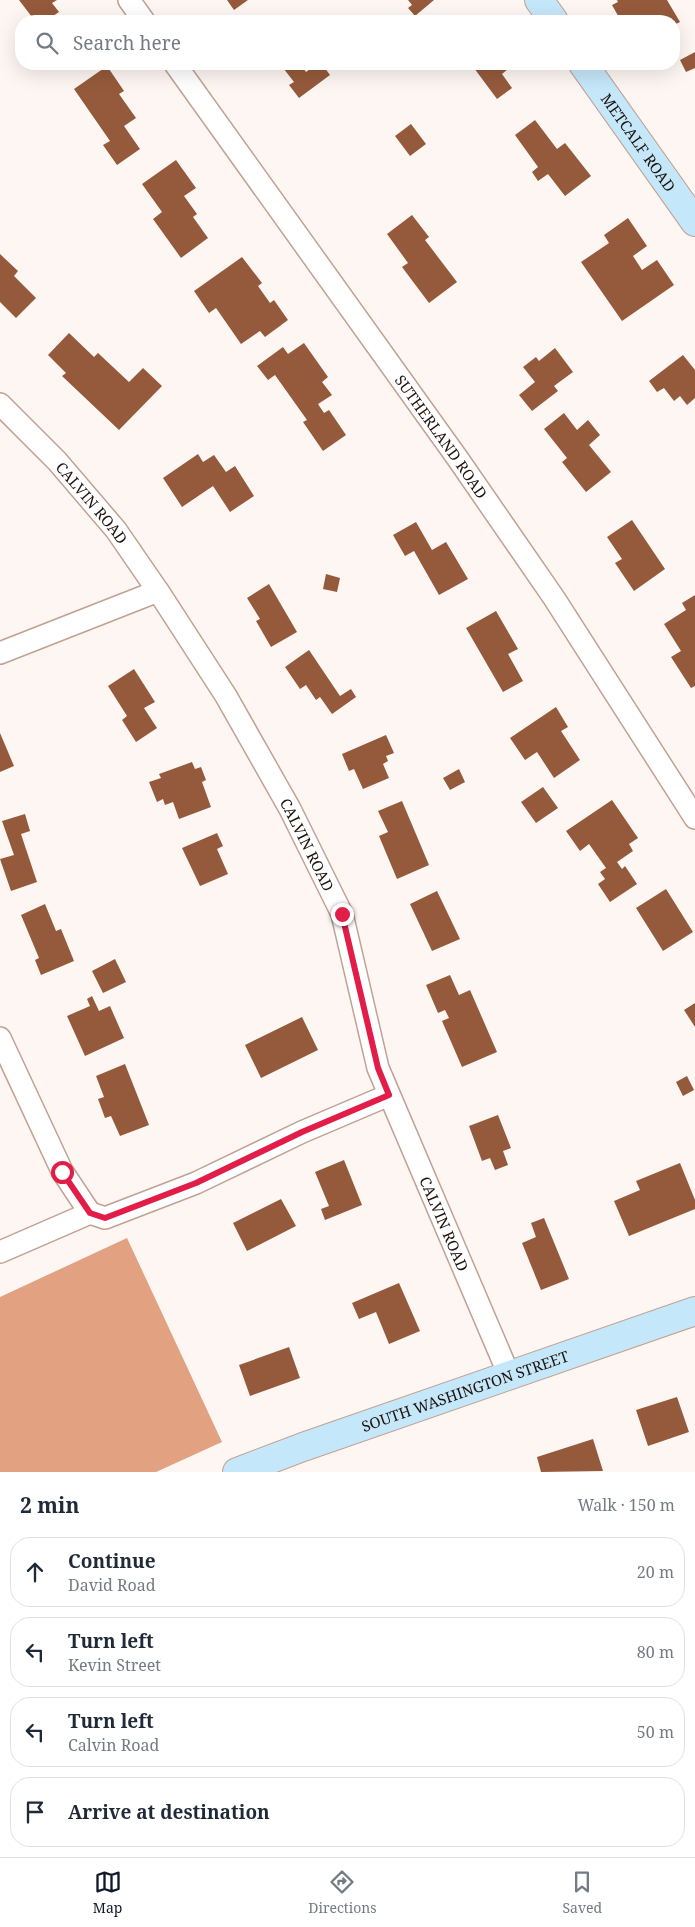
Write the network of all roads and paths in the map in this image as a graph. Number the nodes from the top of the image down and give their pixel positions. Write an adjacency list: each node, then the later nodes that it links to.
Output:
1 (129, 0): 3 (street)
2 (539, 0): 4 (main road)
3 (140, 15)
4 (550, 15)
5 (179, 70): 11 (street, SUTHERLAND ROAD)
6 (587, 70): 7 (main road, METCALF ROAD)
7 (695, 222)
8 (0, 404): 9 (street, CALVIN ROAD)
9 (158, 591): 10 (street); 13 (street, CALVIN ROAD)
10 (0, 653)
11 (695, 818)
12 (0, 1038): 14 (street)
13 (389, 1095): 14 (street); 17 (street, CALVIN ROAD)
14 (90, 1213): 15 (street)
15 (0, 1252)
16 (695, 1311): 17 (main road, SOUTH WASHINGTON STREET)
17 (509, 1375): 18 (main road, SOUTH WASHINGTON STREET)
18 (237, 1472)

